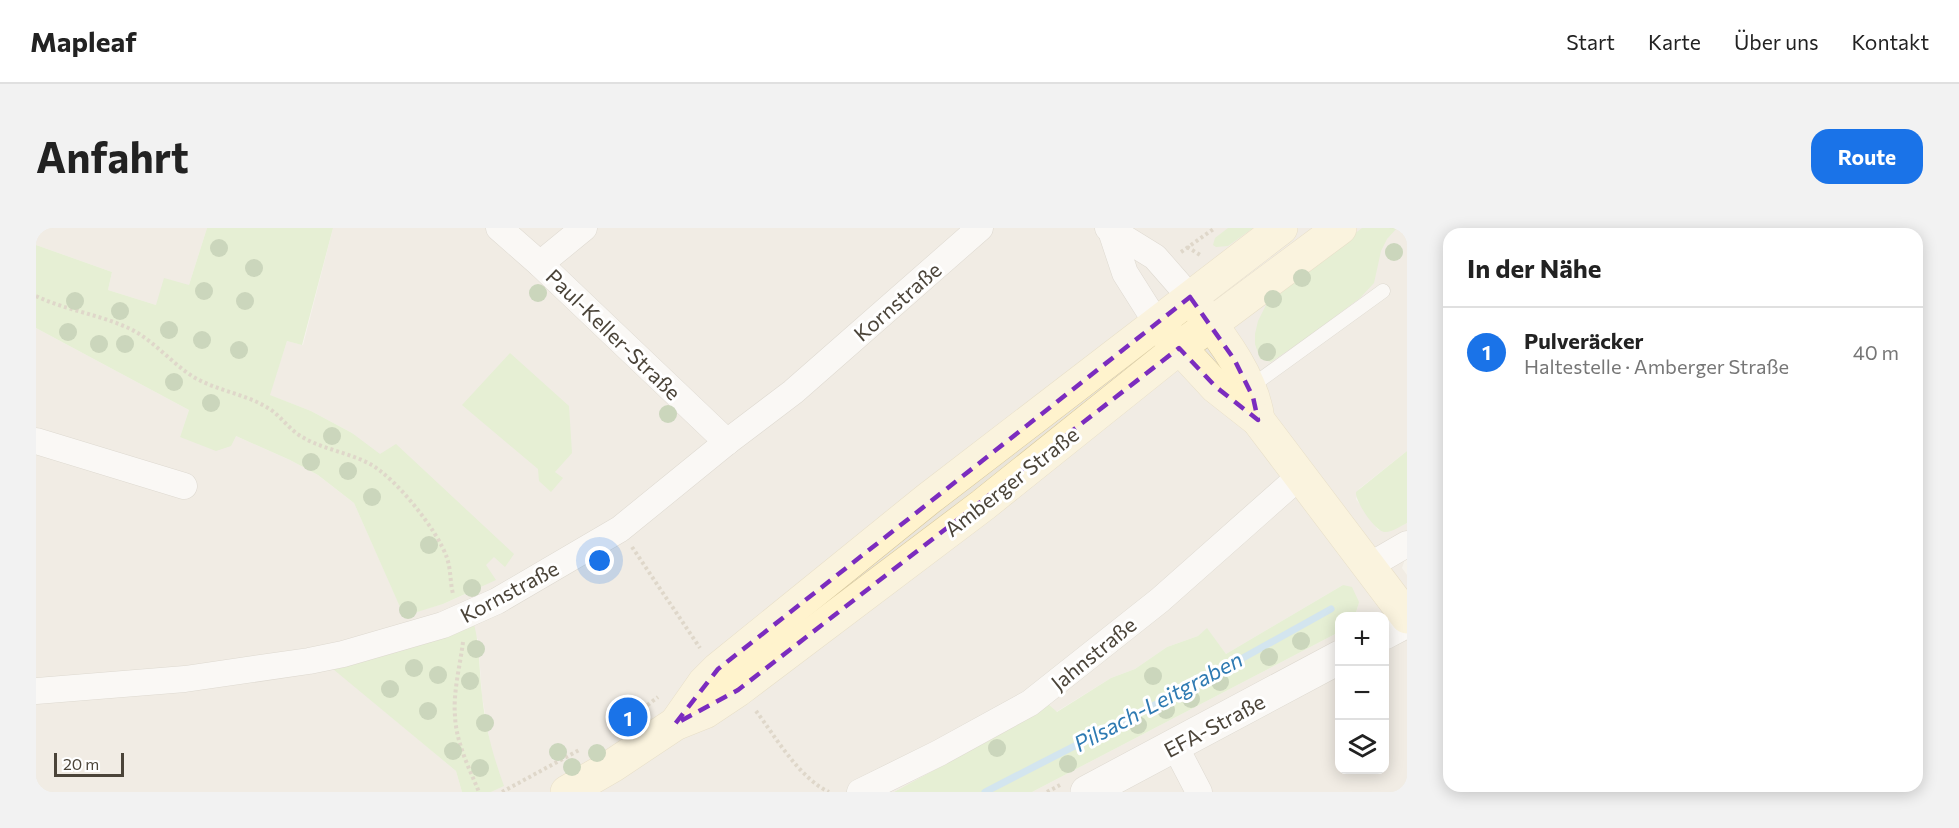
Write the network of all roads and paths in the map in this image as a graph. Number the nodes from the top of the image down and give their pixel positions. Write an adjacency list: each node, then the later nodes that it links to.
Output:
1 (499, 228): 9 (street, Paul-Keller-Straße)
2 (584, 228): 9 (street)
3 (980, 228): 19 (street, Kornstraße)
4 (1215, 228): 8 (path)
5 (1281, 228): 12 (main road, Amberger Straße)
6 (1340, 228): 14 (main road, Amberger Straße)
7 (1110, 230): 12 (street); 13 (street)
8 (1207, 259)
9 (540, 264): 19 (street, Paul-Keller-Straße)
10 (1383, 291): 16 (lane)
11 (36, 296): 25 (path)
12 (1190, 297): 13 (main road, Amberger Straße); 14 (main road)
13 (1156, 322): 15 (main road); 32 (main road, Amberger Straße)
14 (1212, 325): 15 (main road, Amberger Straße); 16 (main road)
15 (1179, 348): 17 (main road); 32 (main road, Amberger Straße)
16 (1249, 388): 17 (main road)
17 (1258, 420): 20 (main road)
18 (36, 441): 21 (street)
19 (727, 442): 22 (street, Kornstraße)
20 (1300, 476): 24 (main road); 37 (street, Jahnstraße)
21 (184, 486)
22 (620, 529): 25 (street, Kornstraße); 28 (path)
23 (1407, 544): 24 (street)
24 (1369, 566): 26 (main road)
25 (463, 616): 30 (street, Kornstraße); 34 (path)
26 (1407, 619): 27 (street)
27 (1389, 630)
28 (703, 652)
29 (1335, 660): 33 (street, EFA-Straße)
30 (36, 691)
31 (750, 703): 36 (path)
32 (675, 724): 35 (main road, Amberger Straße)
33 (1175, 746): 38 (street, EFA-Straße); 39 (street)
34 (479, 792)
35 (567, 792)
36 (829, 792)
37 (860, 792)
38 (1087, 792)
39 (1199, 792)

